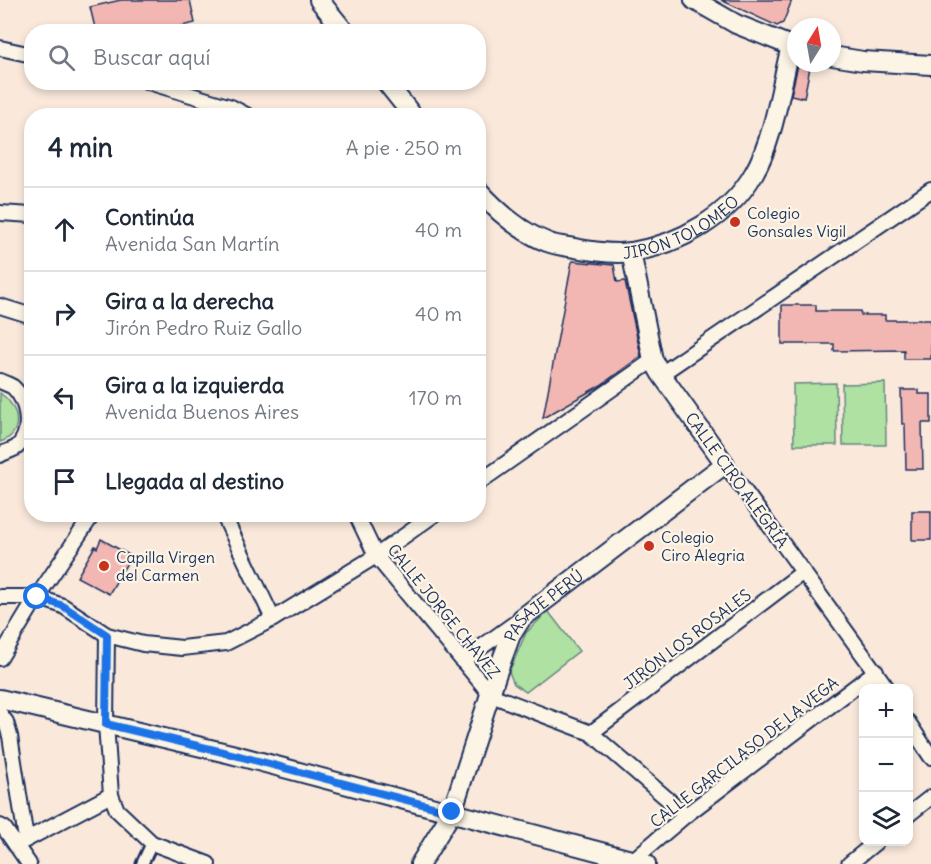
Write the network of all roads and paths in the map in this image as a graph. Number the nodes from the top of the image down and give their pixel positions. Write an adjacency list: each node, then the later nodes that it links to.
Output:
1 (319, 0): 3 (street)
2 (694, 0): 4 (street)
3 (338, 24)
4 (787, 45)
5 (0, 48): 6 (street)
6 (24, 53)
7 (841, 57): 8 (street)
8 (931, 65)
9 (787, 69): 18 (street, JIRÓN TOLOMEO)
10 (170, 90): 12 (street)
11 (392, 90): 13 (street)
12 (219, 108)
13 (406, 108)
14 (931, 190): 21 (street)
15 (486, 199): 18 (street, JIRÓN TOLOMEO)
16 (0, 213): 17 (street)
17 (24, 214)
18 (631, 252): 21 (street, CALLE CIRO ALEGRÍA)
19 (0, 306): 20 (street)
20 (24, 314)
21 (657, 367): 26 (street, CALLE CIRO ALEGRÍA); 27 (street)
22 (0, 381): 23 (street)
23 (24, 405)
24 (24, 438): 25 (street)
25 (0, 455)
26 (725, 464): 33 (street, CALLE CIRO ALEGRÍA); 36 (street, PASAJE PERÚ)
27 (486, 478)
28 (88, 522): 35 (street)
29 (227, 522): 37 (street)
30 (360, 522): 32 (street, CALLE JORGE CHAVEZ)
31 (424, 522): 32 (street)
32 (376, 556): 37 (street); 40 (street, CALLE JORGE CHAVEZ)
33 (803, 572): 41 (street, CALLE CIRO ALEGRÍA); 48 (street, JIRÓN LOS ROSALES)
34 (0, 597): 35 (street)
35 (37, 597): 38 (street); 39 (street)
36 (522, 618): 40 (street); 43 (street, PASAJE PERÚ)
37 (273, 619): 38 (street)
38 (107, 635): 46 (street)
39 (0, 658)
40 (462, 661): 43 (street, CALLE JORGE CHAVEZ)
41 (876, 671): 42 (street, CALLE CIRO ALEGRÍA); 54 (street, CALLE GARCILASO DE LA VEGA)
42 (884, 684)
43 (491, 694): 48 (street); 52 (street, PASAJE PERÚ)
44 (0, 699): 46 (street)
45 (0, 714): 56 (street)
46 (106, 724): 50 (street); 52 (street)
47 (913, 728): 49 (street)
48 (591, 733): 54 (street)
49 (931, 757)
50 (111, 795): 56 (street); 57 (street)
51 (931, 797): 53 (street)
52 (452, 812): 59 (street); 63 (street, PASAJE PERÚ)
53 (913, 812)
54 (686, 815): 59 (street, CALLE GARCILASO DE LA VEGA)
55 (0, 826): 56 (street)
56 (21, 842): 60 (street)
57 (152, 843): 61 (street); 62 (street)
58 (871, 846): 64 (street)
59 (639, 862)
60 (29, 864)
61 (142, 864)
62 (208, 864)
63 (420, 864)
64 (849, 864)

